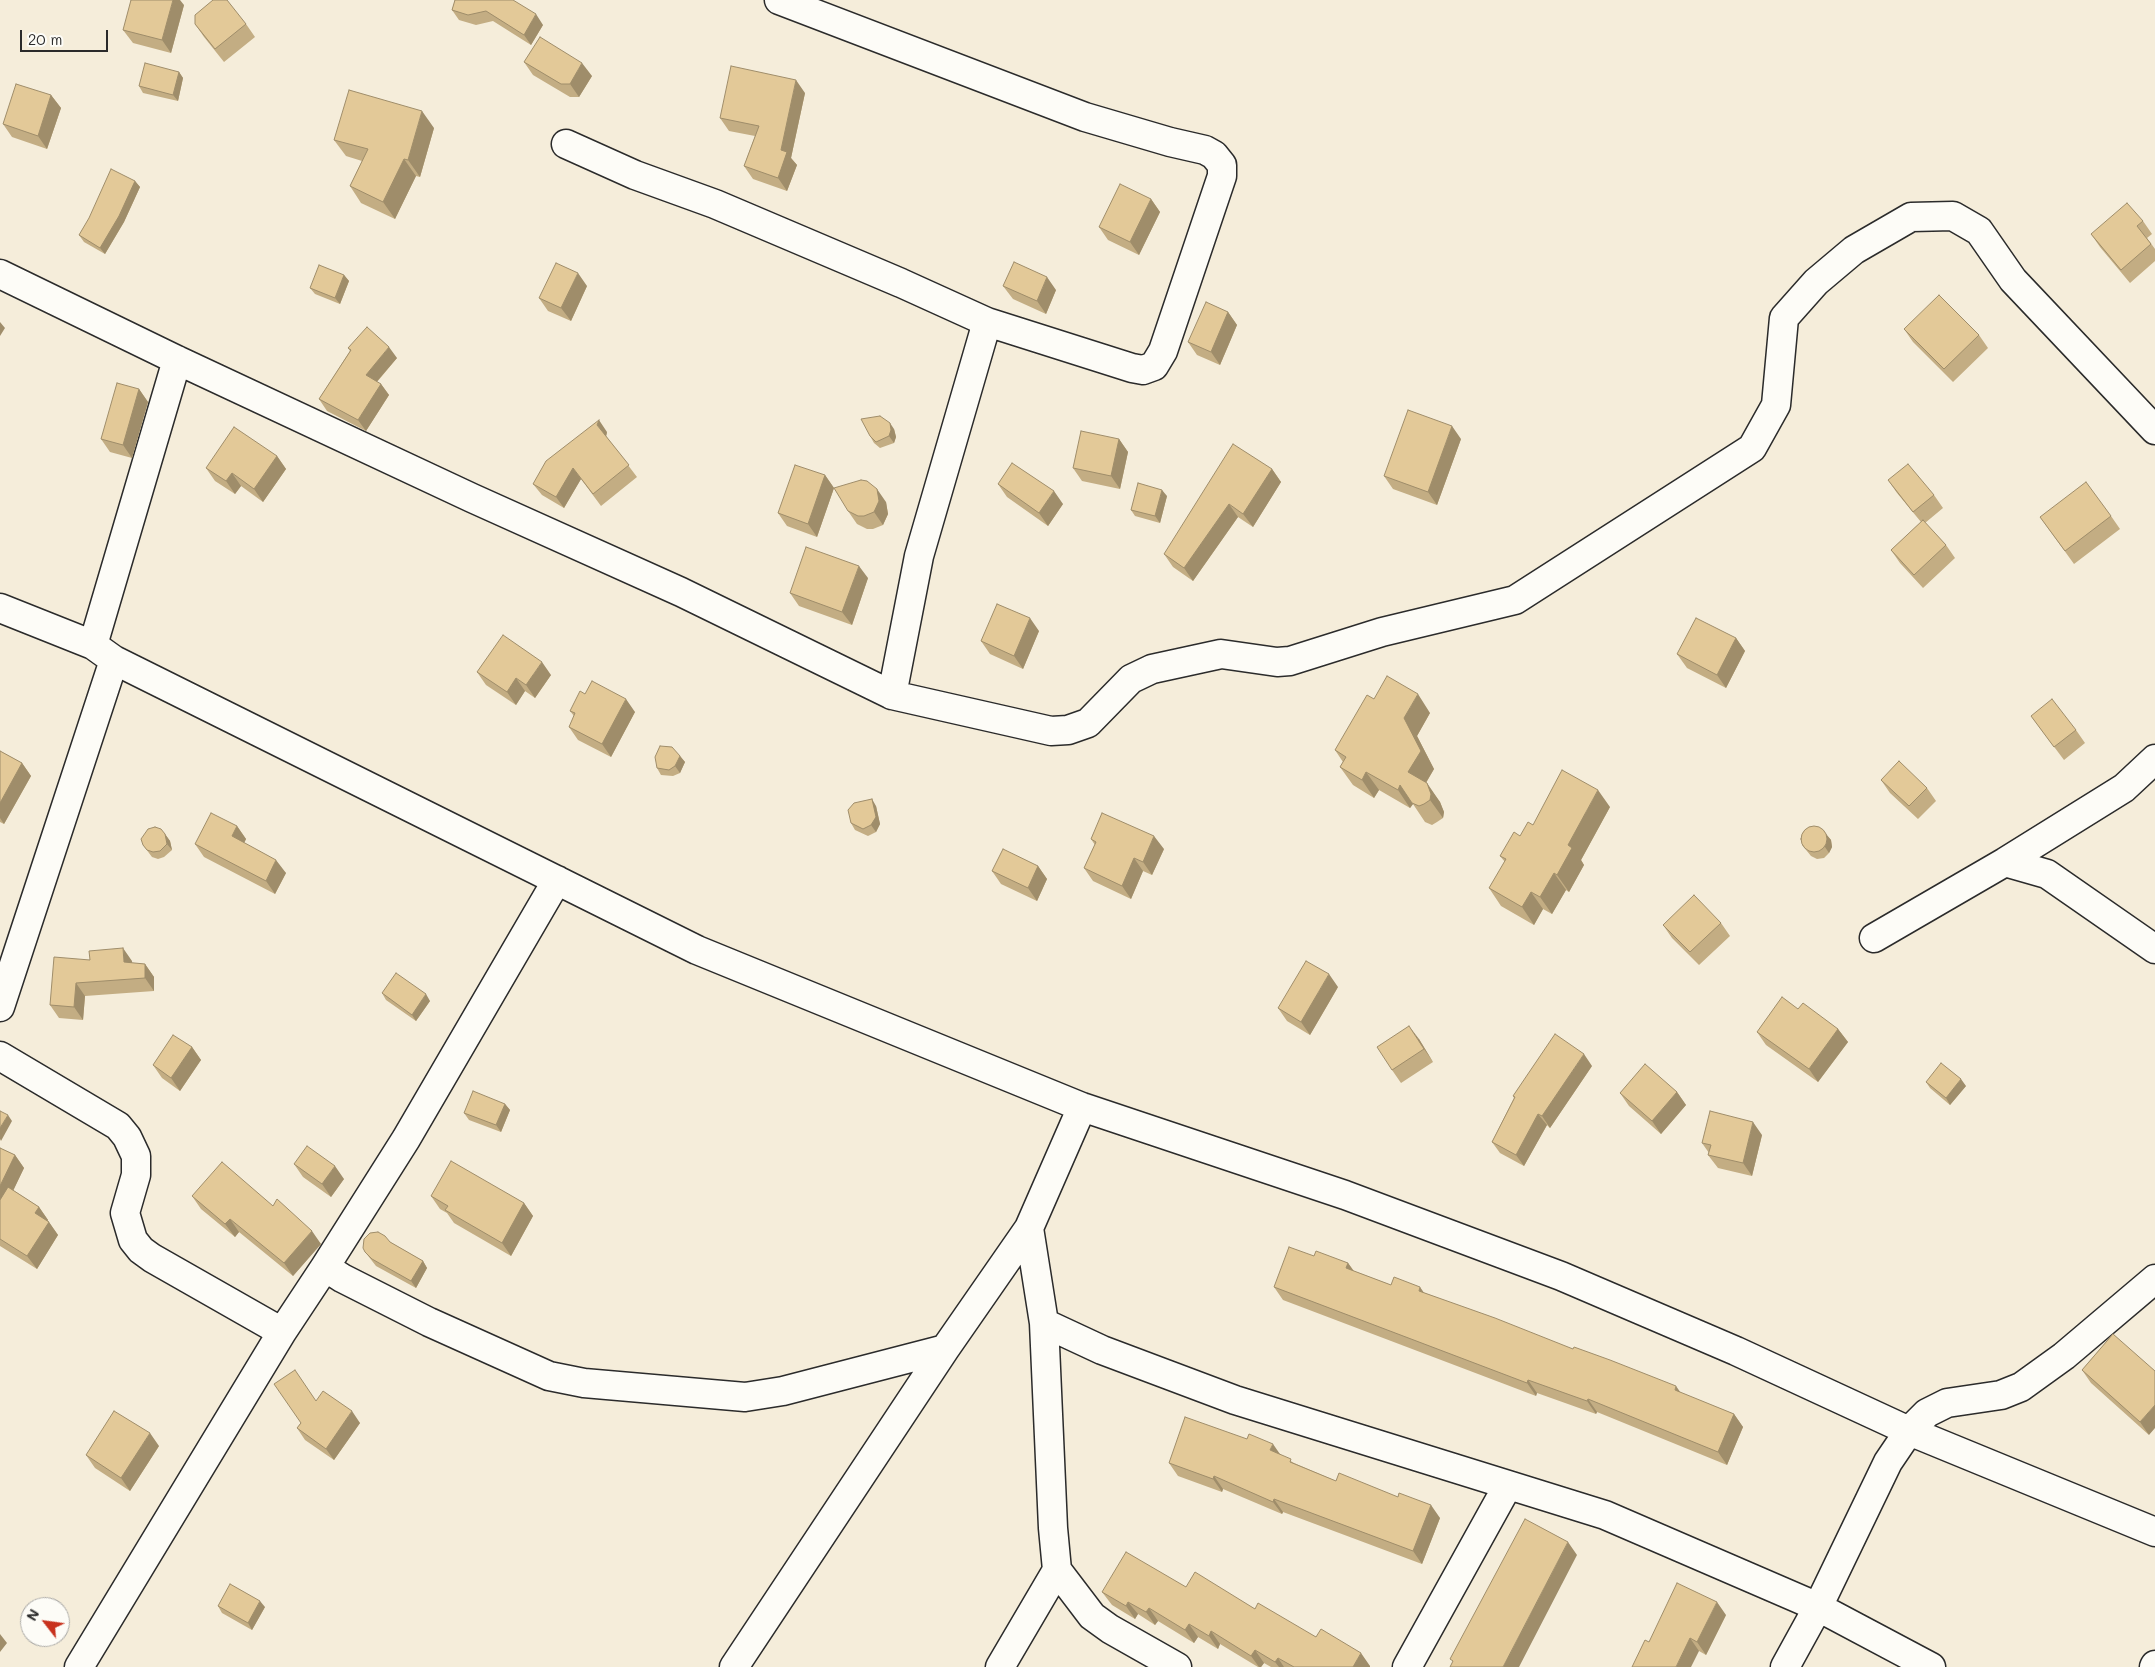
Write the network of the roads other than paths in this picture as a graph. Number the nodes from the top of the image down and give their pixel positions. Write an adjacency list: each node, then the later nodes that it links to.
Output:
1 (779, 0): 4 (street)
2 (566, 144): 4 (street)
3 (0, 274): 5 (street)
4 (987, 322): 9 (street)
5 (177, 360): 8 (street); 9 (street)
6 (2155, 430): 9 (street)
7 (0, 608): 8 (street)
8 (104, 652): 12 (street); 15 (street)
9 (892, 696)
10 (2155, 759): 11 (street)
11 (2005, 862): 13 (street); 14 (street)
12 (557, 880): 17 (street); 19 (street)
13 (1874, 938)
14 (2155, 949)
15 (0, 1006)
16 (0, 1056): 22 (street)
17 (1082, 1107): 18 (street); 24 (street)
18 (1029, 1228): 21 (street); 23 (street)
19 (325, 1267): 22 (street); 23 (street)
20 (2155, 1279): 24 (street)
21 (1044, 1323): 25 (street); 27 (street)
22 (282, 1332): 29 (street)
23 (944, 1349): 30 (street)
24 (1909, 1431): 26 (street); 28 (street)
25 (1508, 1485): 28 (street); 33 (street)
26 (2155, 1532)
27 (1057, 1570): 31 (street); 32 (street)
28 (1818, 1607): 34 (street); 35 (street)
29 (79, 1667)
30 (734, 1667)
31 (1000, 1667)
32 (1177, 1667)
33 (1407, 1667)
34 (1786, 1667)
35 (1930, 1667)

